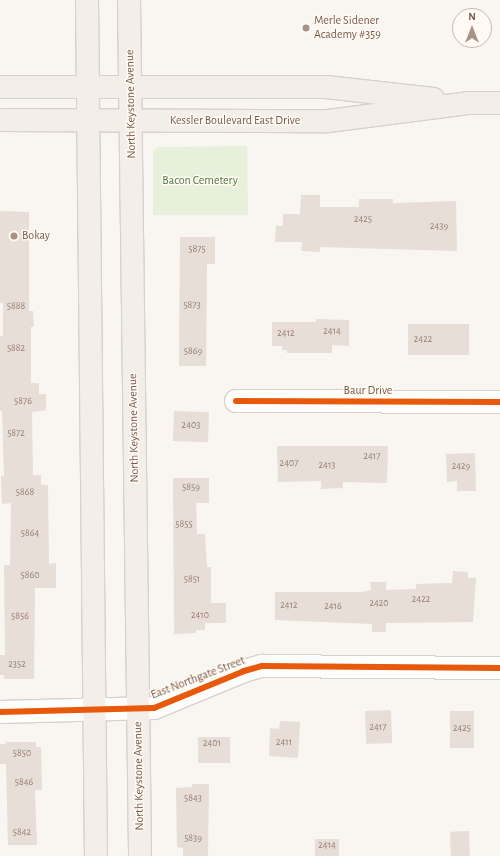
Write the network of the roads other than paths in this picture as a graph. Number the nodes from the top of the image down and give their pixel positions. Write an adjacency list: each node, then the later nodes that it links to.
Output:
1 (87, 0): 4 (main road)
2 (129, 0): 5 (main road, North Keystone Avenue)
3 (0, 87): 4 (main road, Kessler Boulevard East Drive)
4 (87, 87): 5 (main road, Kessler Boulevard East Drive); 9 (main road)
5 (130, 87): 6 (main road, Kessler Boulevard East Drive); 10 (main road, North Keystone Avenue)
6 (468, 103): 7 (main road, Kessler Boulevard East Drive); 10 (main road, Kessler Boulevard East Drive)
7 (500, 103)
8 (0, 120): 9 (main road, Kessler Boulevard East Drive)
9 (88, 120): 10 (main road, Kessler Boulevard East Drive); 15 (main road)
10 (131, 120): 14 (main road, North Keystone Avenue)
11 (236, 401): 12 (street, Baur Drive)
12 (500, 402)
13 (500, 668): 14 (street, East Northgate Street)
14 (138, 710): 15 (street, East Northgate Street); 18 (main road, North Keystone Avenue)
15 (94, 711): 16 (street, East Northgate Street); 17 (main road)
16 (0, 712)
17 (96, 856)
18 (140, 856)

